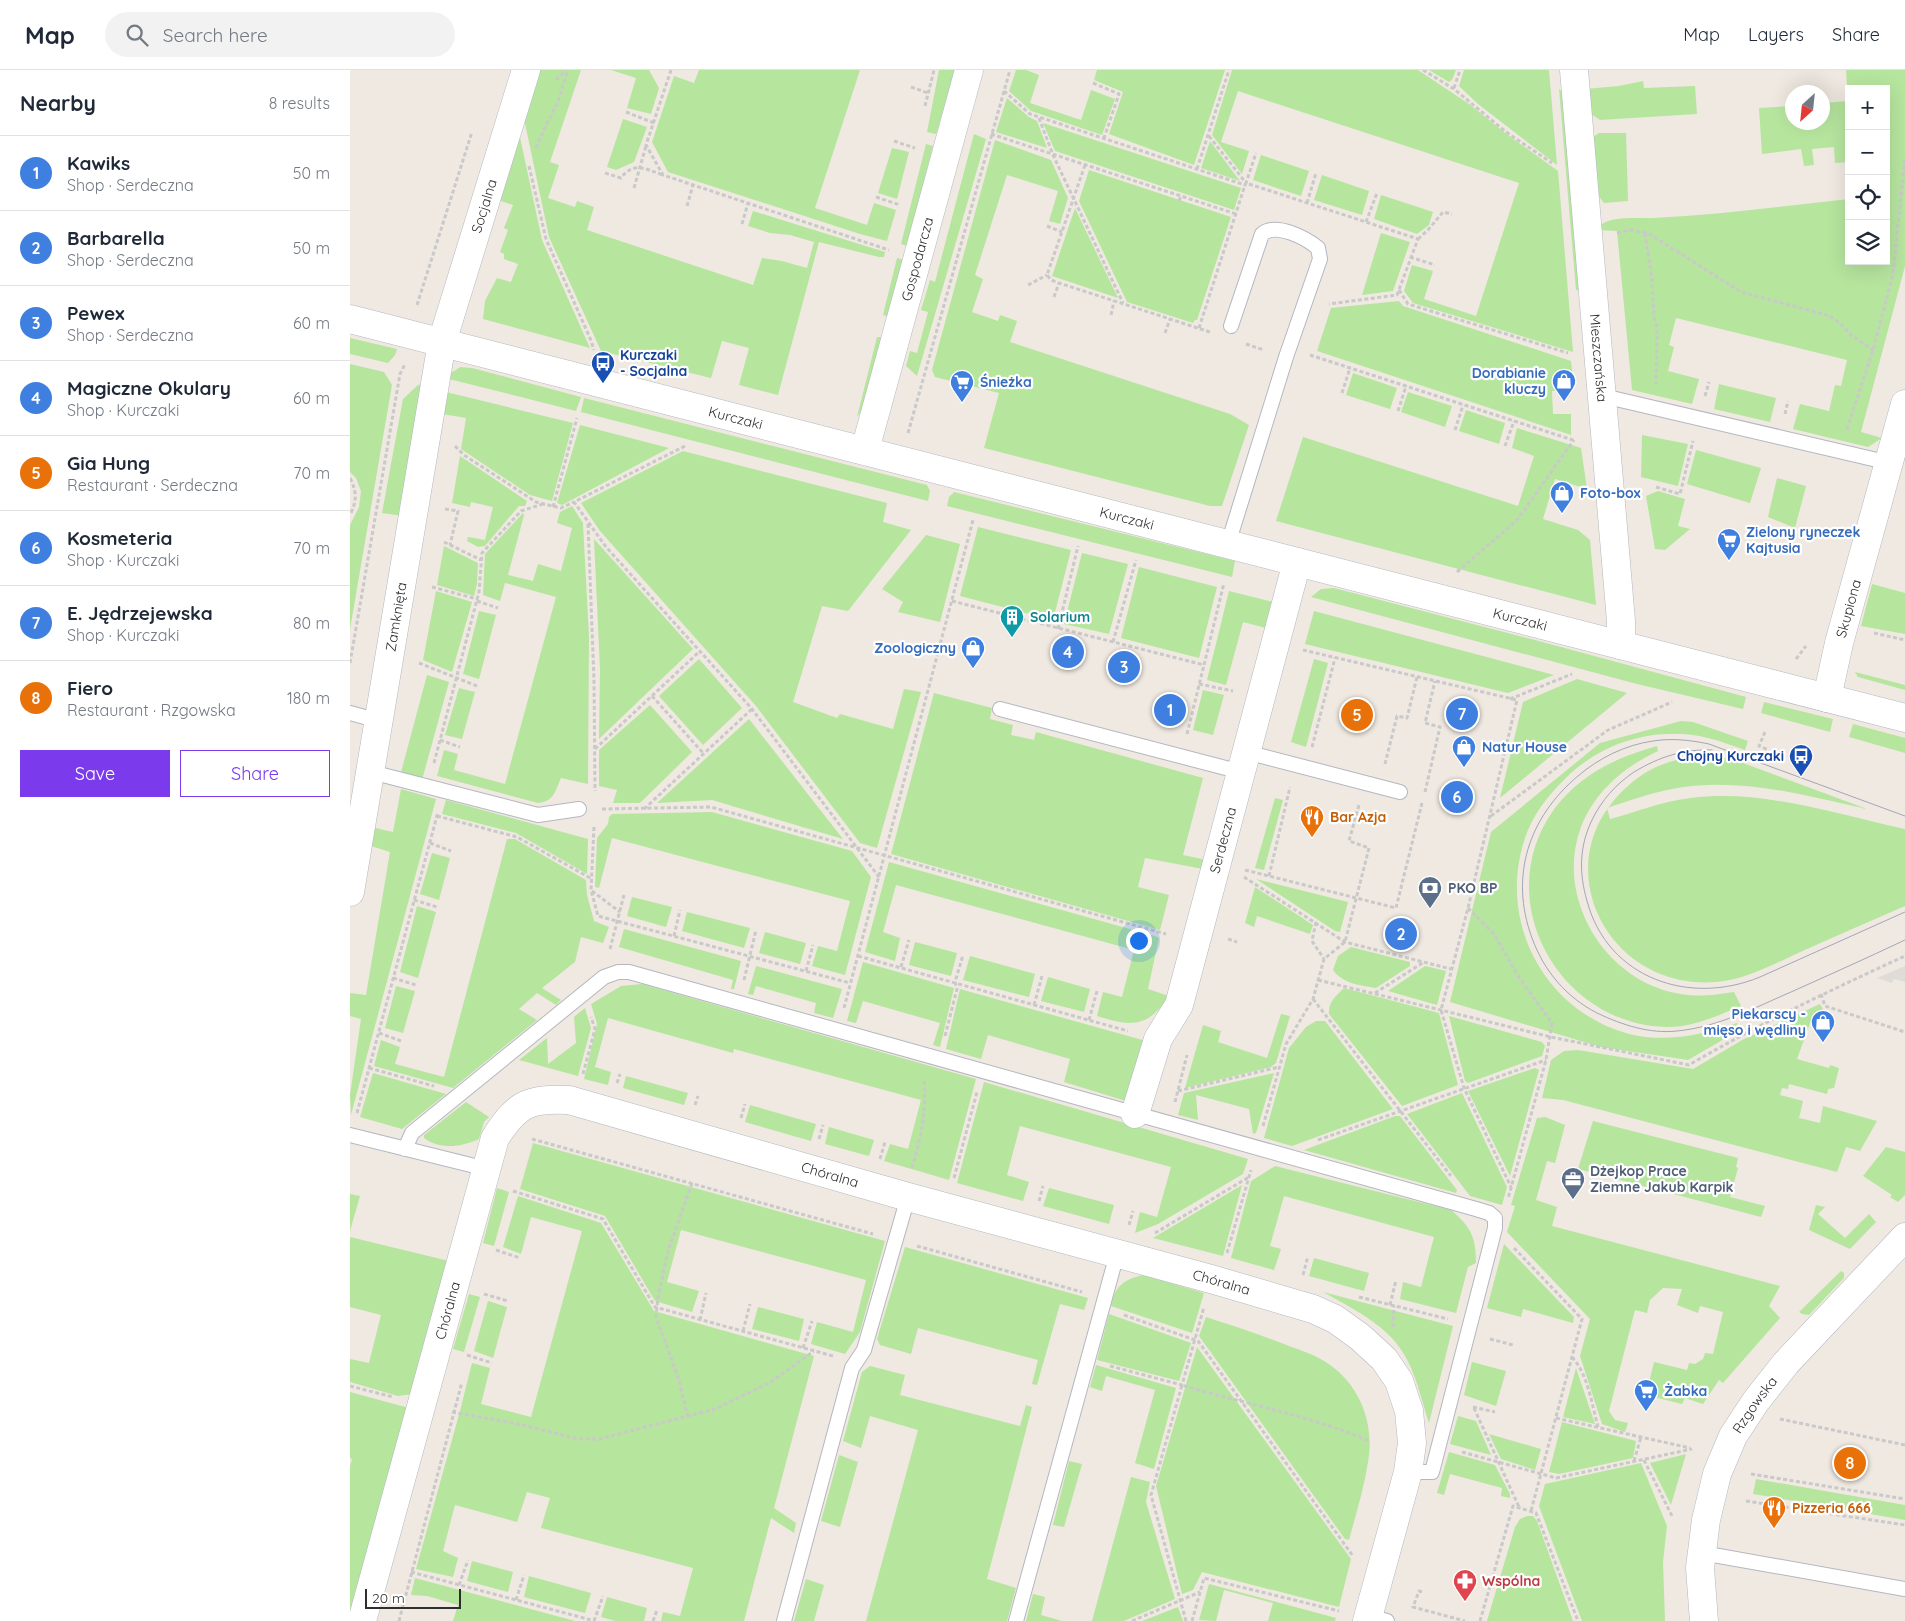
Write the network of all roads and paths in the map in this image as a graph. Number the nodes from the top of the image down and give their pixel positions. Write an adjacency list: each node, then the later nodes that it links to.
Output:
1 (526, 70): 79 (street, Socjalna)
2 (568, 70): 25 (path)
3 (671, 70): 17 (path)
4 (969, 70): 101 (street, Gospodarcza)
5 (1010, 70): 13 (path)
6 (1229, 70): 20 (path)
7 (1423, 70): 12 (path)
8 (1460, 70): 12 (path)
9 (1574, 70): 58 (street, Mieszczańska)
10 (1093, 83): 21 (path)
11 (911, 87): 14 (path)
12 (1454, 89): 32 (path)
13 (1004, 91): 16 (path); 19 (path)
14 (928, 93)
15 (626, 112): 17 (path)
16 (1039, 118): 21 (path); 27 (path)
17 (654, 123): 23 (path)
18 (475, 125): 77 (path)
19 (991, 134): 27 (path); 95 (path)
20 (1208, 136): 34 (path); 39 (path)
21 (1104, 138): 34 (path)
22 (894, 141): 24 (path)
23 (646, 145): 33 (path); 38 (path)
24 (915, 148)
25 (535, 150)
26 (1256, 153): 39 (path)
27 (1053, 155): 31 (path); 45 (path)
28 (1905, 157): 80 (path)
29 (532, 158): 30 (path)
30 (529, 165): 35 (path); 82 (path)
31 (1085, 165): 43 (path); 45 (path)
32 (1555, 165)
33 (639, 167): 36 (path); 38 (path); 41 (path)
34 (1197, 169): 39 (path)
35 (526, 173)
36 (605, 173)
37 (1316, 173): 47 (path)
38 (663, 175): 40 (path)
39 (1246, 184): 47 (path); 51 (path)
40 (693, 185): 48 (path); 50 (path)
41 (634, 188)
42 (1377, 193): 53 (path)
43 (1181, 196): 46 (path); 51 (path)
44 (876, 197): 49 (path)
45 (1074, 198): 56 (path); 69 (path)
46 (1179, 201)
47 (1307, 202): 53 (path)
48 (748, 204): 54 (path); 60 (path)
49 (901, 205)
50 (688, 206)
51 (1236, 214): 75 (path)
52 (1452, 214): 59 (path)
53 (1366, 222): 59 (path)
54 (742, 224)
55 (1047, 226): 56 (path)
56 (1062, 232): 63 (path)
57 (1645, 233): 58 (path); 80 (path); 89 (path)
58 (1589, 238): 86 (street, Mieszczańska)
59 (1418, 239): 61 (path)
60 (890, 250)
61 (1410, 257): 62 (path); 66 (path)
62 (1435, 265)
63 (1047, 275): 64 (path); 65 (path)
64 (1059, 283): 67 (path); 68 (path)
65 (1028, 284)
66 (1399, 289): 70 (path); 81 (path)
67 (1054, 297)
68 (1114, 301): 69 (path); 71 (path)
69 (1124, 304): 73 (path)
70 (1304, 307): 74 (lane); 113 (lane)
71 (1110, 315)
72 (350, 319): 77 (street, Kurczaki)
73 (1170, 319): 75 (path); 76 (path)
74 (1231, 326)
75 (1199, 328): 78 (path)
76 (1165, 333)
77 (414, 334): 79 (street, Kurczaki); 129 (path)
78 (1216, 334)
79 (442, 342): 101 (street, Kurczaki); 142 (street, Zamknięta)
80 (1873, 350): 102 (path)
81 (1573, 355)
82 (595, 356)
83 (1709, 382): 92 (path)
84 (1406, 386): 85 (path); 88 (path); 90 (path)
85 (1342, 393)
86 (1603, 396): 89 (lane); 125 (street, Mieszczańska)
87 (1905, 404): 103 (street, Skupiona)
88 (1463, 405): 93 (path); 94 (path)
89 (1653, 407): 92 (lane)
90 (1398, 411)
91 (577, 418): 108 (path)
92 (1700, 418): 102 (lane); 105 (path)
93 (1514, 421): 96 (path); 100 (path)
94 (1455, 430)
95 (907, 435)
96 (1574, 440): 98 (path); 118 (path)
97 (450, 441): 107 (path)
98 (1581, 442)
99 (685, 446): 106 (path)
100 (1505, 446)
101 (865, 450): 113 (street, Kurczaki)
102 (1837, 450): 103 (lane)
103 (1890, 463): 136 (street, Skupiona)
104 (350, 478): 109 (path)
105 (1656, 487)
106 (574, 502): 108 (path); 111 (path)
107 (543, 504): 108 (path); 115 (path)
108 (553, 507)
109 (350, 515)
110 (973, 520): 121 (path)
111 (588, 524): 127 (path); 146 (path)
112 (444, 542): 115 (path)
113 (1228, 544): 117 (street, Kurczaki)
114 (1078, 546): 123 (path)
115 (481, 560): 120 (path)
116 (1136, 560): 124 (path)
117 (1297, 562): 125 (street, Kurczaki); 151 (street, Serdeczna)
118 (1452, 576)
119 (1224, 582): 130 (path)
120 (477, 601): 122 (path); 144 (path)
121 (952, 601): 123 (path); 167 (path)
122 (498, 608)
123 (1058, 628): 124 (path)
124 (1113, 642): 130 (path)
125 (1621, 645): 136 (street, Kurczaki)
126 (1296, 649): 128 (path)
127 (700, 651): 134 (path); 138 (path)
128 (1335, 658): 132 (path); 148 (path)
129 (350, 663)
130 (1204, 665): 150 (path)
131 (1572, 674): 135 (path)
132 (1417, 677): 133 (path); 154 (path)
133 (1435, 681): 135 (path); 175 (path)
134 (652, 696): 146 (path); 149 (path)
135 (1510, 698): 163 (path)
136 (1827, 698): 141 (street, Kurczaki)
137 (1672, 702): 163 (path)
138 (752, 709): 149 (path); 165 (path)
139 (1000, 709): 150 (lane)
140 (350, 713): 142 (lane)
141 (1905, 718)
142 (379, 721): 152 (street, Zamknięta)
143 (1765, 732): 147 (path)
144 (440, 740): 145 (path); 155 (path)
145 (460, 747)
146 (595, 749): 160 (path)
147 (1770, 750)
148 (1310, 753)
149 (704, 754): 161 (path)
150 (1181, 756): 151 (lane)
151 (1244, 762): 153 (path); 154 (lane); 168 (street, Serdeczna)
152 (371, 772): 155 (lane); 173 (street, Zamknięta)
153 (1291, 784): 156 (path); 169 (path)
154 (1372, 785): 158 (lane); 175 (path)
155 (428, 786): 157 (lane)
156 (1296, 786)
157 (444, 790): 159 (lane); 162 (path)
158 (1400, 792)
159 (579, 809): 160 (path)
160 (594, 809): 161 (path); 171 (path)
161 (644, 809): 165 (path)
162 (437, 816): 164 (path); 171 (path)
163 (1490, 817): 178 (path)
164 (430, 843): 166 (path); 176 (path)
165 (855, 847): 167 (path); 170 (path)
166 (451, 851)
167 (884, 856): 170 (path); 187 (path)
168 (1227, 866): 169 (path); 182 (path); 187 (street, Serdeczna)
169 (1269, 876): 175 (path)
170 (879, 878): 191 (path)
171 (592, 879): 172 (path)
172 (592, 890): 180 (path); 181 (path)
173 (350, 892)
174 (624, 895): 180 (path)
175 (1355, 899): 186 (path)
176 (414, 900): 177 (path); 200 (path)
177 (437, 907)
178 (1468, 908): 196 (path); 217 (path)
179 (680, 910): 184 (path)
180 (620, 912): 181 (path)
181 (618, 921): 184 (path); 199 (path)
182 (1316, 922): 186 (path); 193 (path)
183 (756, 930): 190 (path)
184 (674, 936): 190 (path)
185 (909, 940): 195 (path)
186 (1345, 942): 193 (path); 194 (path)
187 (1196, 943): 218 (street, Serdeczna)
188 (813, 945): 197 (path)
189 (963, 955): 202 (path)
190 (750, 956): 197 (path); 210 (path)
191 (858, 956): 195 (path); 203 (path)
192 (1905, 956): 207 (path)
193 (1324, 959): 201 (path)
194 (1424, 962): 196 (path); 206 (path)
195 (901, 967): 202 (path)
196 (1451, 969): 212 (path)
197 (806, 971): 203 (path)
198 (1042, 976): 211 (path)
199 (604, 977): 208 (lane); 210 (lane)
200 (394, 978): 204 (path); 216 (path)
201 (1318, 980): 206 (path); 209 (path)
202 (955, 982): 211 (path); 221 (path)
203 (850, 983): 214 (path)
204 (416, 986)
205 (1098, 991): 213 (path)
206 (1375, 993): 212 (path)
207 (1821, 994): 215 (path); 217 (path)
208 (584, 995): 226 (path); 229 (lane)
209 (1313, 999): 223 (path); 231 (path)
210 (738, 1002): 214 (lane)
211 (1034, 1005): 213 (path)
212 (1441, 1010): 217 (path); 227 (path)
213 (1089, 1020): 218 (path)
214 (838, 1030): 220 (lane)
215 (1905, 1032)
216 (379, 1033): 219 (path); 224 (path)
217 (1551, 1037): 222 (path)
218 (1158, 1039): 232 (street, Serdeczna)
219 (401, 1041)
220 (912, 1051): 221 (lane); 247 (path)
221 (940, 1059): 225 (lane)
222 (1546, 1060): 227 (path); 250 (path)
223 (1279, 1067): 228 (path); 240 (path)
224 (369, 1068): 229 (path); 235 (path)
225 (983, 1071): 232 (lane); 248 (path)
226 (580, 1081)
227 (1464, 1088): 231 (path); 250 (path)
228 (1178, 1091)
229 (461, 1094): 239 (lane)
230 (745, 1104): 234 (path)
231 (1400, 1111): 241 (path); 254 (path)
232 (1135, 1114): 240 (lane)
233 (823, 1125): 238 (path)
234 (739, 1126)
235 (351, 1135): 239 (lane)
236 (529, 1138): 246 (path)
237 (885, 1142): 242 (path)
238 (816, 1147)
239 (405, 1149): 243 (lane)
240 (1257, 1149): 241 (lane); 244 (path)
241 (1284, 1156): 244 (path); 254 (lane)
242 (878, 1164)
243 (485, 1175): 247 (street, Chóralna); 251 (path); 324 (street, Chóralna)
244 (1249, 1177): 256 (path); 261 (path)
245 (517, 1182): 251 (path)
246 (692, 1183): 257 (path); 273 (path)
247 (909, 1185): 257 (lane); 260 (street, Chóralna)
248 (952, 1185)
249 (1043, 1186): 253 (path)
250 (1511, 1187): 255 (path)
251 (514, 1191): 252 (path); 273 (path)
252 (512, 1200)
253 (1038, 1203)
254 (1476, 1209): 255 (lane)
255 (1495, 1223): 281 (path); 297 (lane)
256 (1150, 1236)
257 (896, 1240): 269 (path); 283 (lane)
258 (1903, 1241): 288 (street, Rzgowska)
259 (500, 1242): 263 (path)
260 (1117, 1254): 264 (street, Chóralna); 269 (lane)
261 (1227, 1254)
262 (1308, 1256): 266 (path)
263 (495, 1259)
264 (1212, 1280): 277 (path); 301 (street, Chóralna)
265 (1396, 1280): 272 (path)
266 (1301, 1283)
267 (488, 1286): 270 (path)
268 (706, 1293): 274 (path)
269 (1103, 1303): 277 (path); 282 (lane)
270 (483, 1304)
271 (750, 1304): 276 (path)
272 (1390, 1305)
273 (657, 1308): 274 (path); 291 (path)
274 (700, 1320): 276 (path)
275 (812, 1321): 279 (path)
276 (743, 1332): 279 (path)
277 (1195, 1339): 286 (path); 287 (path)
278 (471, 1347): 284 (path)
279 (804, 1348): 280 (path)
280 (814, 1351): 283 (path); 291 (path)
281 (1572, 1357): 292 (path); 293 (path)
282 (1087, 1360): 286 (path); 329 (lane)
283 (856, 1362): 328 (lane)
284 (466, 1365)
285 (464, 1375): 290 (path)
286 (1182, 1385): 287 (path); 321 (path)
287 (1242, 1401): 295 (path); 311 (path)
288 (1754, 1404): 296 (path); 310 (street, Rzgowska)
289 (1473, 1407): 300 (path)
290 (454, 1413): 291 (path); 313 (path)
291 (688, 1417)
292 (1556, 1418): 293 (path); 302 (path)
293 (1598, 1427): 294 (path)
294 (1641, 1437): 298 (path); 299 (path)
295 (1369, 1441)
296 (1905, 1445)
297 (1439, 1446): 300 (path); 301 (lane)
298 (1644, 1460): 299 (path); 308 (path)
299 (1634, 1461): 302 (path)
300 (1499, 1462): 302 (path); 306 (path)
301 (1408, 1472): 323 (street, Chóralna)
302 (1541, 1474): 307 (path)
303 (1751, 1474): 304 (path)
304 (1905, 1499)
305 (1746, 1501): 309 (path)
306 (1519, 1508): 307 (path); 334 (path)
307 (1531, 1511): 335 (path)
308 (1673, 1518)
309 (1905, 1525)
310 (1702, 1553): 316 (lane); 336 (street, Rzgowska)
311 (1354, 1556)
312 (468, 1560): 315 (path)
313 (411, 1572): 315 (path); 325 (path)
314 (524, 1575): 320 (path)
315 (459, 1585): 320 (path)
316 (1905, 1590)
317 (1200, 1592): 321 (path); 323 (path); 332 (path)
318 (1422, 1592): 333 (path)
319 (603, 1596): 326 (path)
320 (516, 1600): 326 (path)
321 (1179, 1601): 330 (path); 331 (path)
322 (657, 1610): 327 (path)
323 (1372, 1619)
324 (362, 1621)
325 (400, 1621)
326 (594, 1621)
327 (654, 1621)
328 (784, 1621)
329 (1016, 1621)
330 (1132, 1621)
331 (1186, 1621)
332 (1192, 1621)
333 (1465, 1621)
334 (1480, 1621)
335 (1578, 1621)
336 (1704, 1621)

